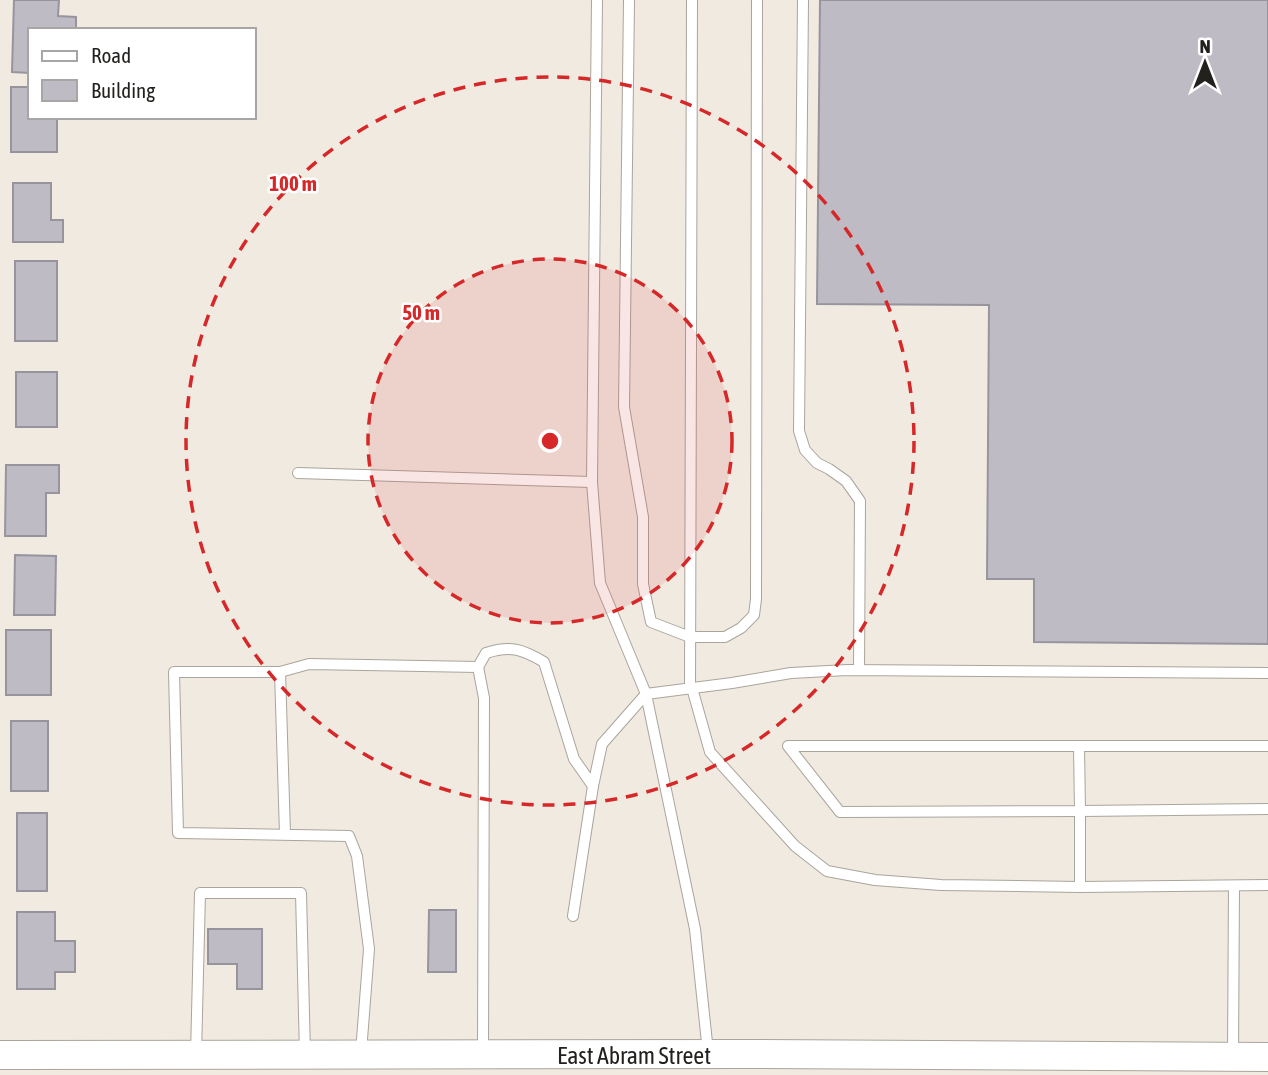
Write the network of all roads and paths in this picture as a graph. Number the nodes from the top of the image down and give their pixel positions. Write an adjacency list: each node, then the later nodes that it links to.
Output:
1 (597, 0): 7 (lane)
2 (629, 0): 8 (lane)
3 (692, 0): 8 (lane)
4 (757, 0): 8 (lane)
5 (803, 0): 10 (lane)
6 (298, 473): 7 (lane)
7 (592, 482): 14 (lane)
8 (690, 637): 13 (lane)
9 (478, 667): 11 (lane); 17 (lane); 29 (lane)
10 (859, 670): 12 (lane); 13 (lane)
11 (279, 673): 20 (lane); 20 (lane)
12 (1268, 673)
13 (691, 688): 14 (lane); 23 (lane)
14 (646, 694): 17 (lane); 31 (lane)
15 (1079, 746): 16 (lane); 19 (lane); 19 (lane)
16 (1268, 746)
17 (593, 786): 24 (lane)
18 (1268, 809): 19 (lane)
19 (1080, 811): 23 (lane)
20 (285, 834): 28 (lane)
21 (1268, 885): 22 (lane)
22 (1234, 886): 23 (lane); 32 (lane)
23 (1080, 887)
24 (573, 916)
25 (195, 1054): 26 (main road, East Abram Street); 27 (main road, East Abram Street); 27 (lane)
26 (0, 1055)
27 (305, 1055): 28 (main road, East Abram Street)
28 (361, 1055): 29 (main road, East Abram Street)
29 (483, 1055): 31 (main road, East Abram Street)
30 (1268, 1057): 32 (main road, East Abram Street)
31 (708, 1065): 32 (main road, East Abram Street)
32 (1234, 1066)

